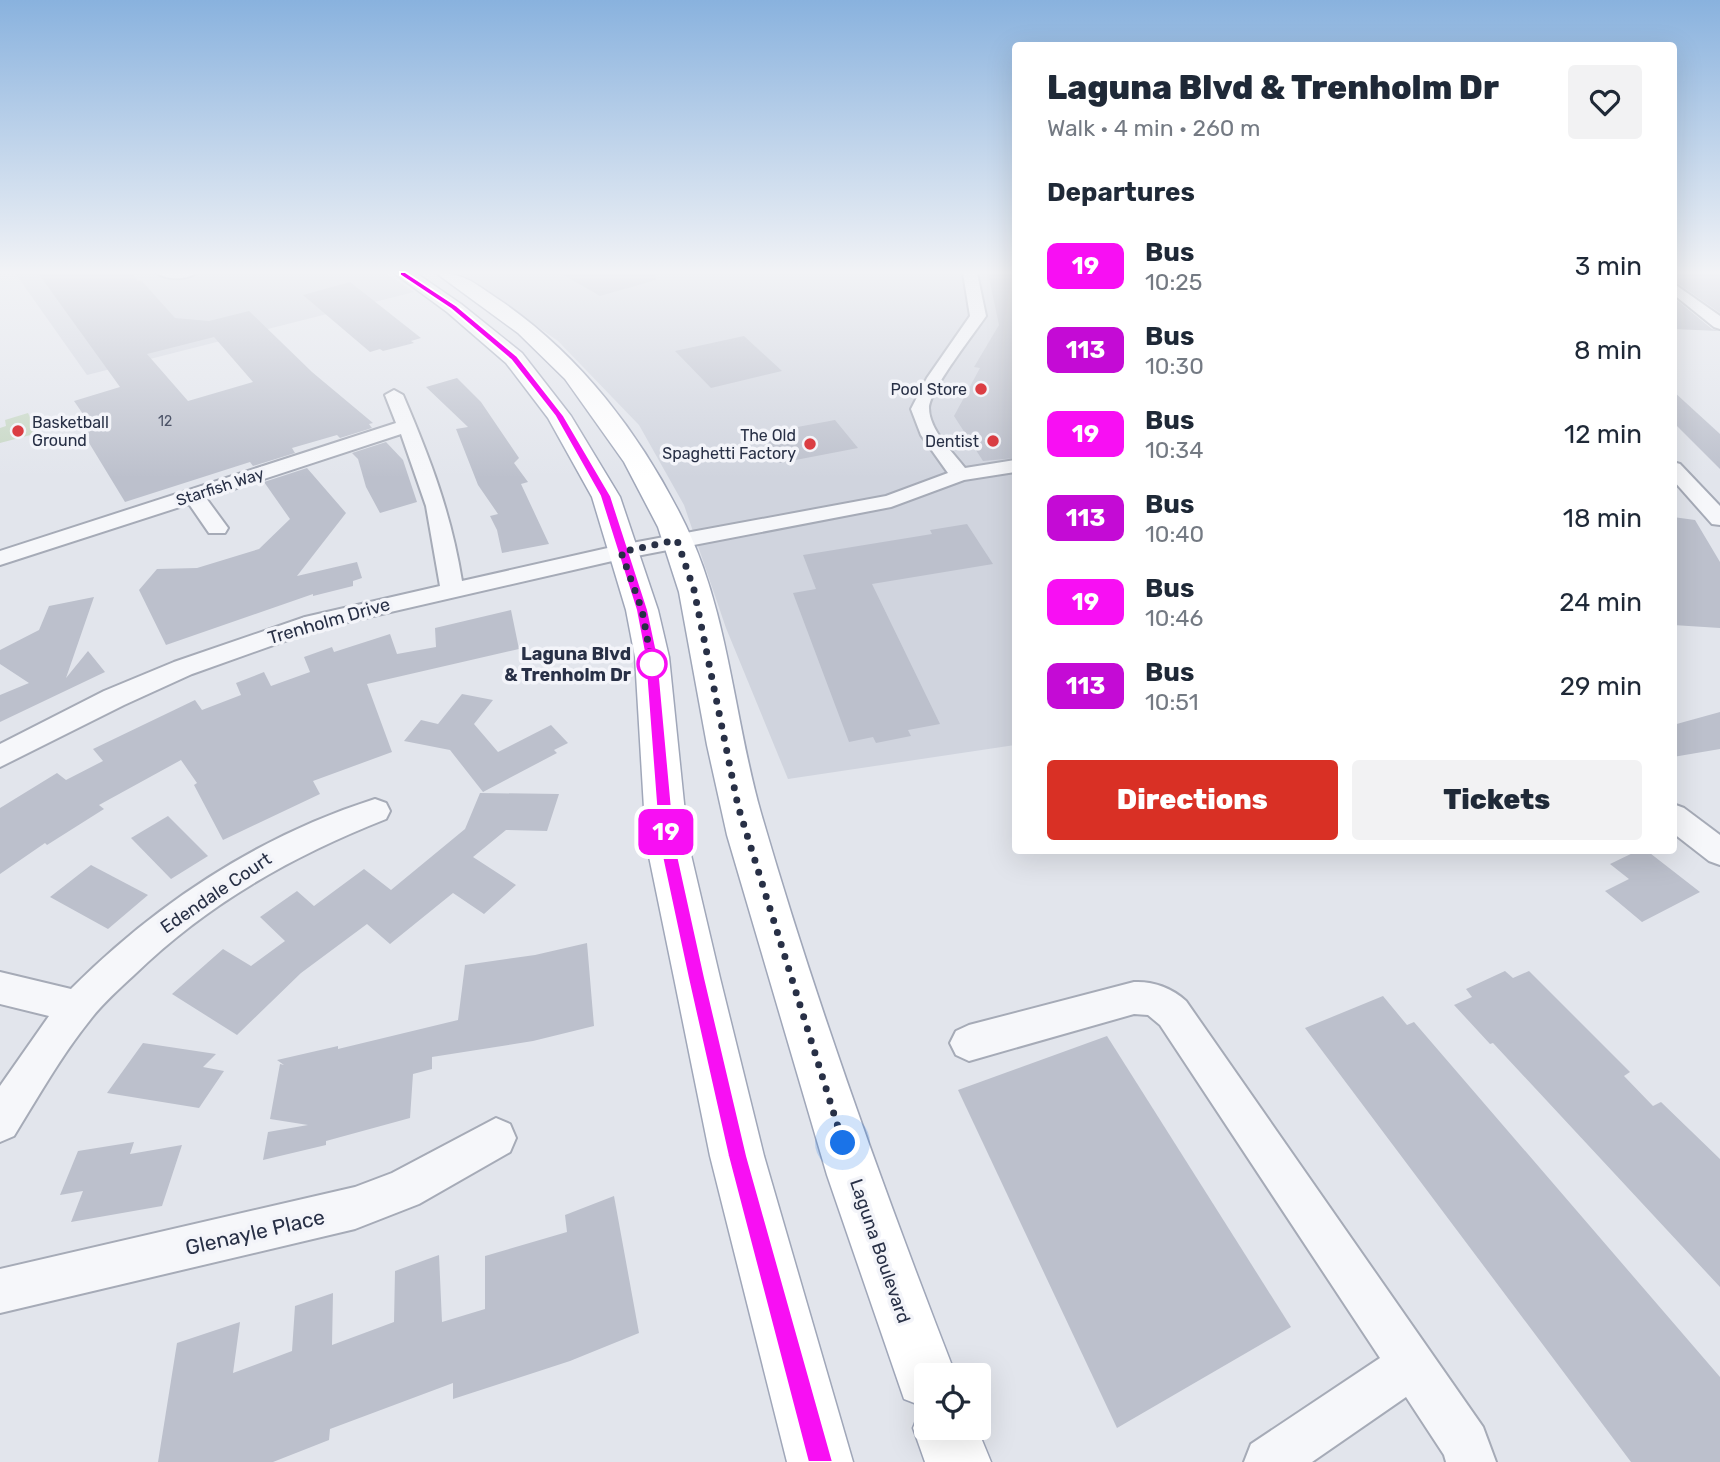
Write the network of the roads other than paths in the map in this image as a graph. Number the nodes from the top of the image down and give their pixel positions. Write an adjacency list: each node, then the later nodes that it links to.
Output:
1 (495, 341): 15 (main road)
2 (516, 341): 14 (main road, Laguna Boulevard)
3 (961, 341): 8 (street)
4 (394, 395): 5 (street)
5 (407, 426): 9 (street, Starfish Way); 17 (street)
6 (1012, 466): 8 (street, Trenholm Drive)
7 (1677, 472): 11 (street)
8 (960, 475): 14 (street, Trenholm Drive)
9 (193, 495): 13 (street); 16 (street, Starfish Way)
10 (1677, 495): 11 (street)
11 (1699, 497): 12 (street)
12 (1720, 519)
13 (217, 528)
14 (677, 540): 15 (street, Trenholm Drive); 28 (main road, Laguna Boulevard)
15 (621, 552): 17 (street, Trenholm Drive); 31 (main road)
16 (0, 558)
17 (452, 590): 18 (street, Trenholm Drive)
18 (0, 757)
19 (375, 811): 23 (street, Edendale Court)
20 (1677, 819): 21 (street)
21 (1720, 852)
22 (0, 988): 23 (street)
23 (78, 1007): 25 (street, Edendale Court)
24 (969, 1043): 29 (street)
25 (0, 1122)
26 (496, 1138): 27 (street, Glenayle Place)
27 (0, 1291)
28 (921, 1363)
29 (1411, 1364): 33 (street); 34 (street)
30 (950, 1440): 32 (main road)
31 (820, 1462)
32 (958, 1462)
33 (1269, 1462)
34 (1471, 1462)

